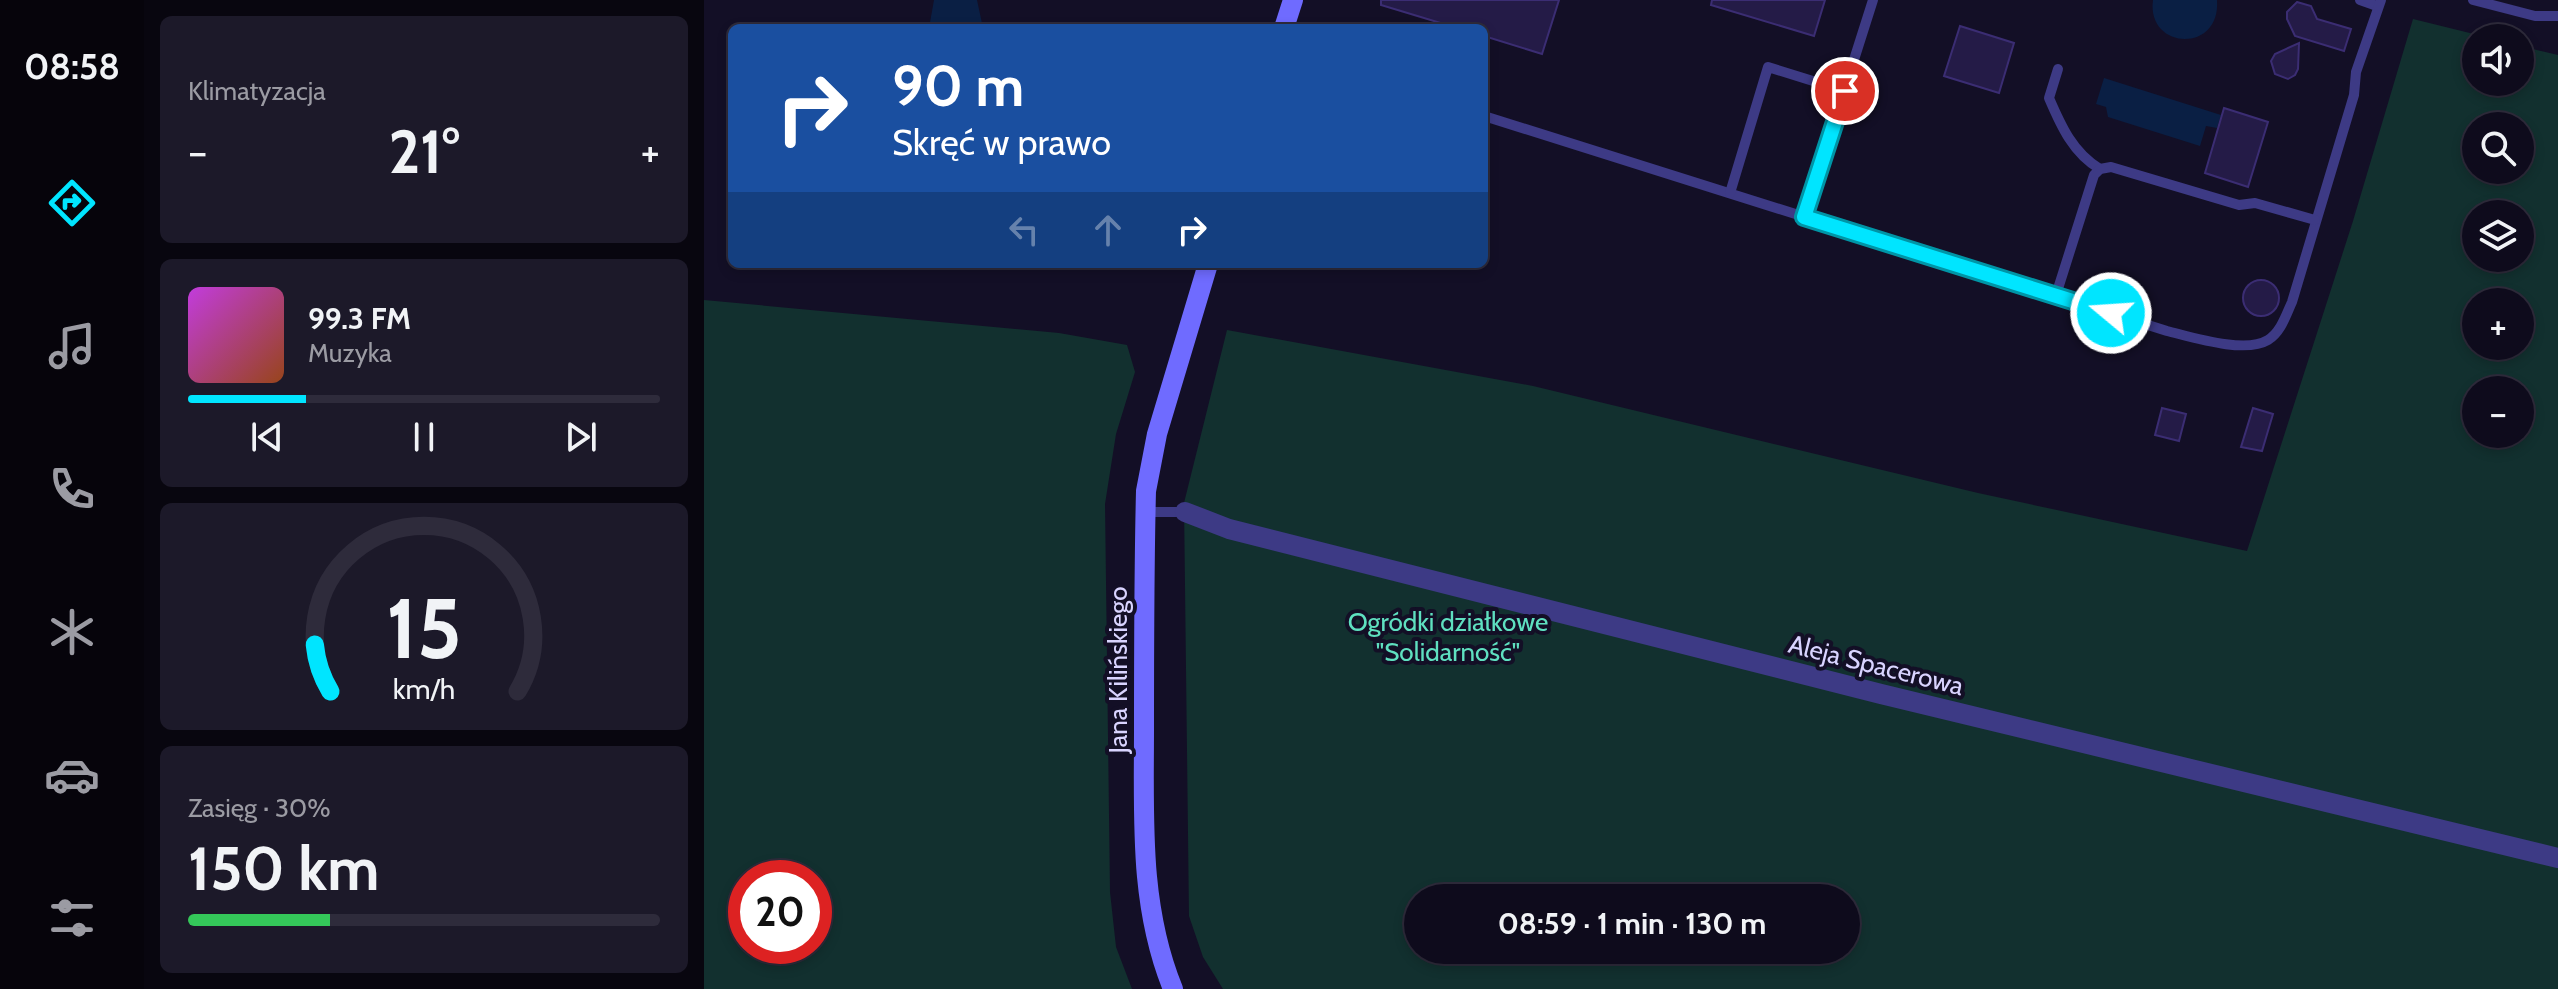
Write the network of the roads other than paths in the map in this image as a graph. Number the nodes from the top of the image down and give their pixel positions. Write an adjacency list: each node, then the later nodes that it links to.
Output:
1 (1293, 0): 7 (street)
2 (1873, 0): 9 (lane)
3 (2360, 0): 5 (lane)
4 (2473, 0): 6 (lane)
5 (2379, 3): 14 (lane)
6 (2558, 16)
7 (1285, 24)
8 (2058, 69): 11 (lane)
9 (1845, 91): 12 (lane); 13 (lane)
10 (1488, 117): 12 (lane)
11 (2100, 169): 14 (lane); 16 (lane)
12 (1730, 193): 13 (lane)
13 (1804, 217): 16 (lane)
14 (2315, 220): 16 (lane)
15 (1207, 268): 17 (street, Jana Kilińskiego)
16 (2056, 295)
17 (1146, 512): 18 (lane); 20 (street, Jana Kilińskiego)
18 (1185, 512): 19 (street, Aleja Spacerowa)
19 (2558, 858)
20 (1173, 989)

